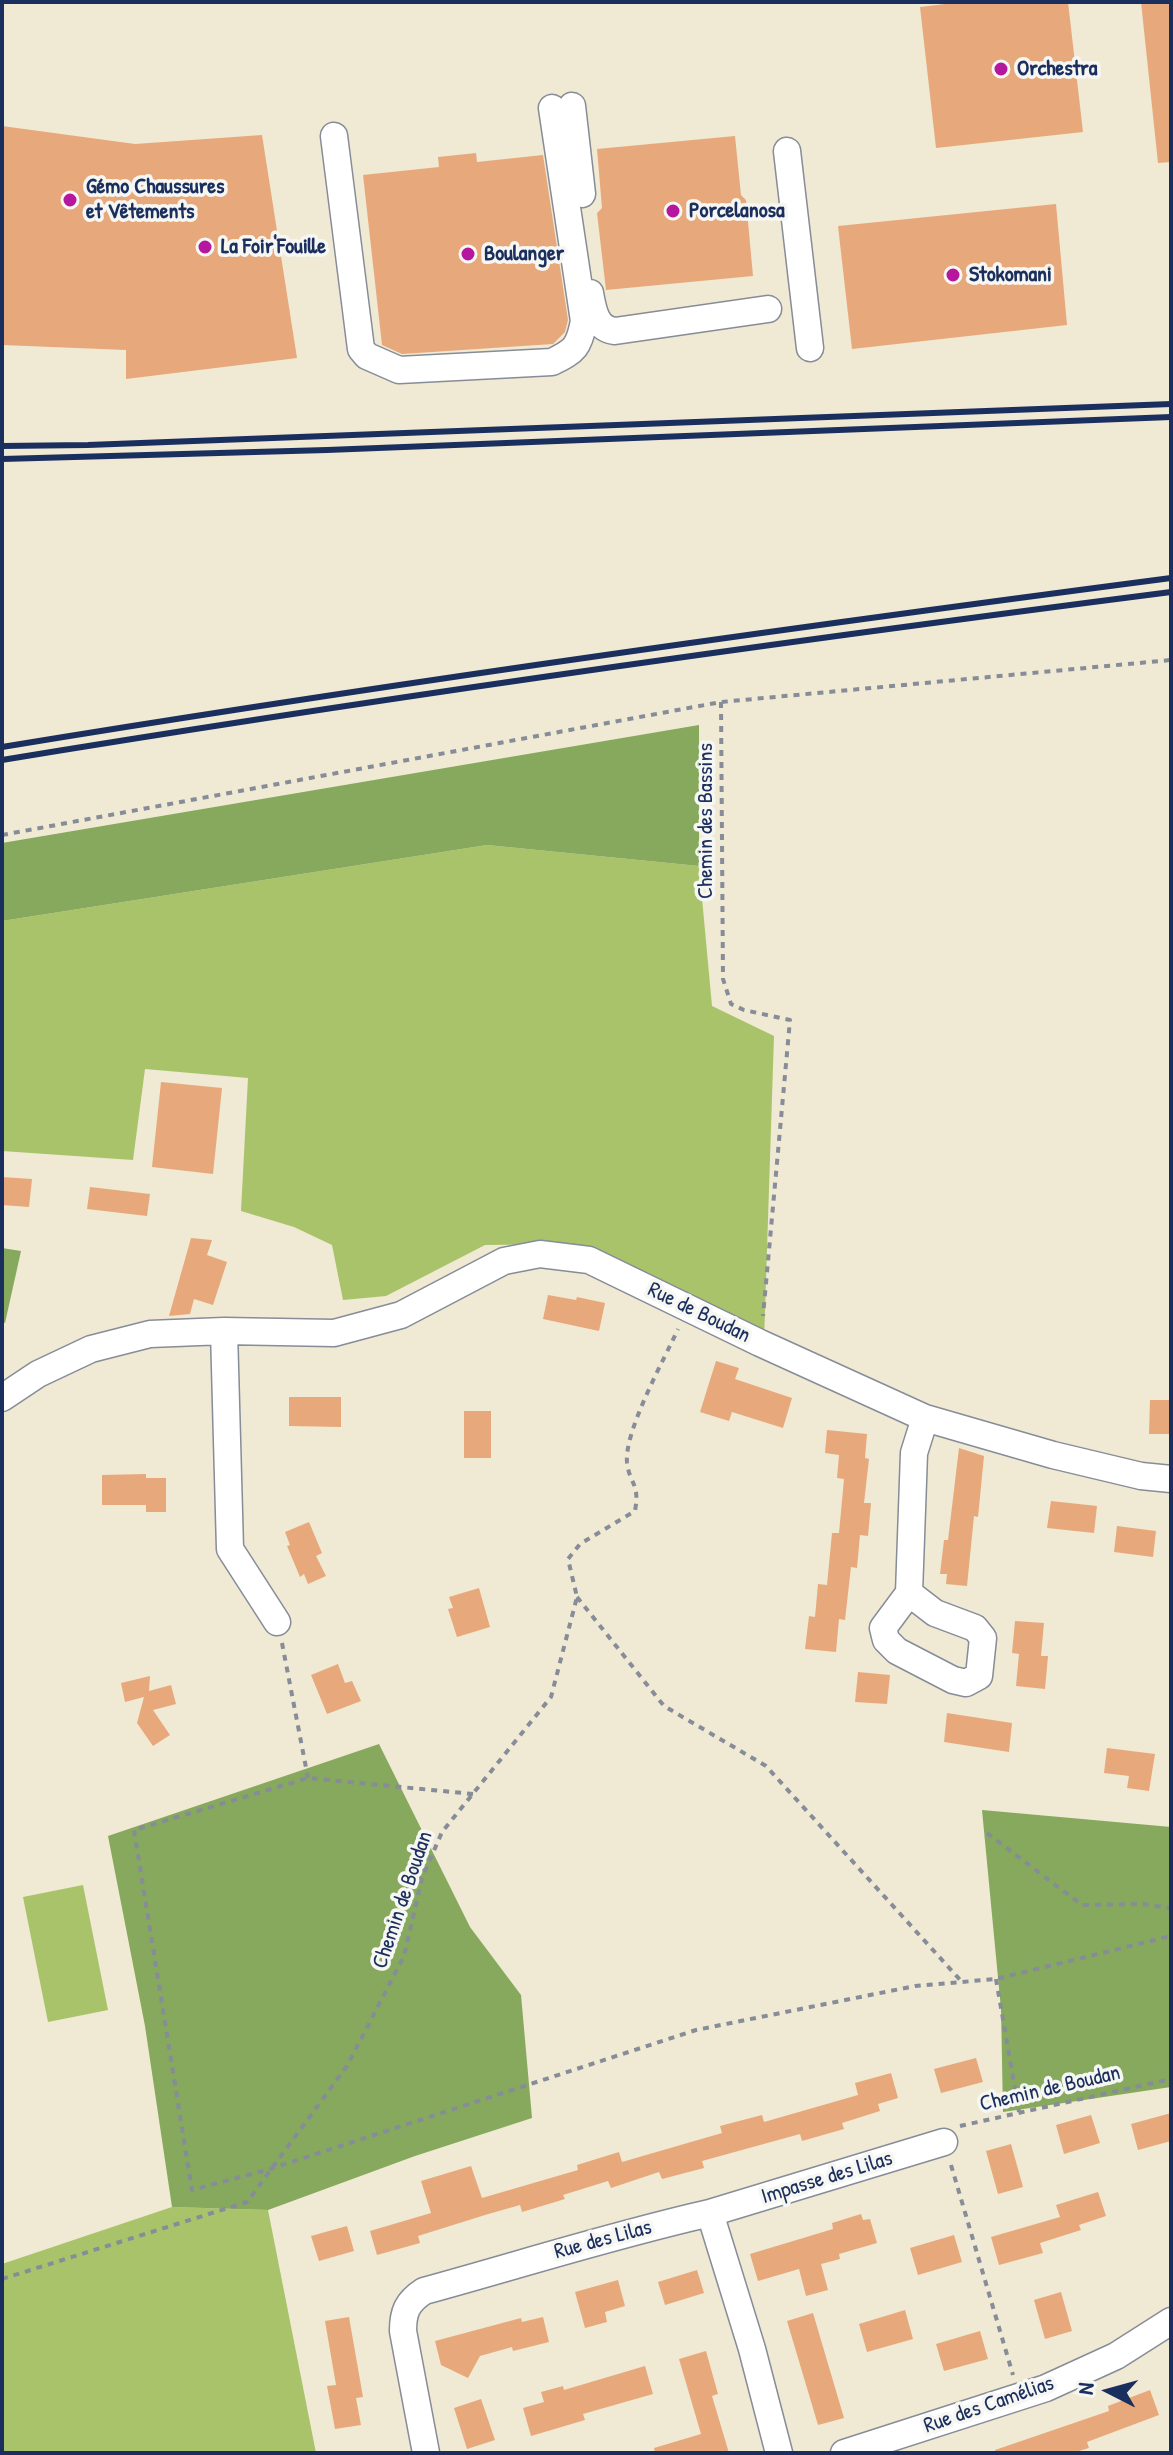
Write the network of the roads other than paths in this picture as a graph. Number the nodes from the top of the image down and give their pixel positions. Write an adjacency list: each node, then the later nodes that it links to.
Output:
1 (334, 136): 3 (street)
2 (787, 151): 4 (street)
3 (768, 309)
4 (810, 348)
5 (224, 1331): 6 (street, Rue de Boudan); 7 (street, Rue de Boudan); 10 (street)
6 (2, 1398)
7 (925, 1418): 8 (street, Rue de Boudan); 9 (street)
8 (1171, 1479)
9 (909, 1593)
10 (277, 1622)
11 (944, 2142): 12 (street, Impasse des Lilas)
12 (710, 2213): 14 (street, Rue des Lilas); 15 (street)
13 (1171, 2321): 16 (street, Rue des Camélias)
14 (426, 2453)
15 (779, 2453)
16 (844, 2453)

